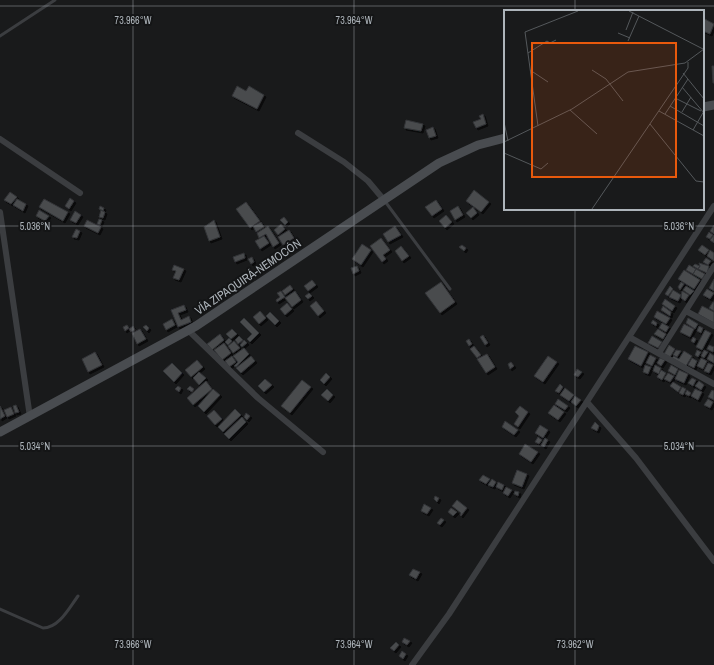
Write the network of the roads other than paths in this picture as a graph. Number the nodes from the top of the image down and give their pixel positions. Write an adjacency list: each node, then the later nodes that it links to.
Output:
1 (55, 0): 2 (lane)
2 (0, 36)
3 (714, 105): 4 (main road)
4 (704, 107)
5 (298, 133): 9 (street)
6 (504, 138): 9 (main road, VÍA ZIPAQUIRÁ-NEMOCÓN)
7 (0, 139): 8 (street)
8 (80, 193)
9 (384, 200): 14 (lane); 17 (main road, VÍA ZIPAQUIRÁ-NEMOCÓN)
10 (714, 206): 18 (street)
11 (0, 212): 22 (street)
12 (714, 266): 13 (street)
13 (712, 274): 15 (street)
14 (450, 289)
15 (686, 311): 16 (street); 19 (street)
16 (714, 326)
17 (188, 330): 22 (main road, VÍA ZIPAQUIRÁ-NEMOCÓN); 24 (street)
18 (629, 337): 19 (street); 21 (street)
19 (659, 353): 20 (street)
20 (714, 384)
21 (587, 402): 25 (street); 28 (street)
22 (30, 417): 23 (main road, VÍA ZIPAQUIRÁ-NEMOCÓN)
23 (0, 432)
24 (323, 452)
25 (714, 561)
26 (78, 596): 27 (lane)
27 (0, 609)
28 (412, 665)

